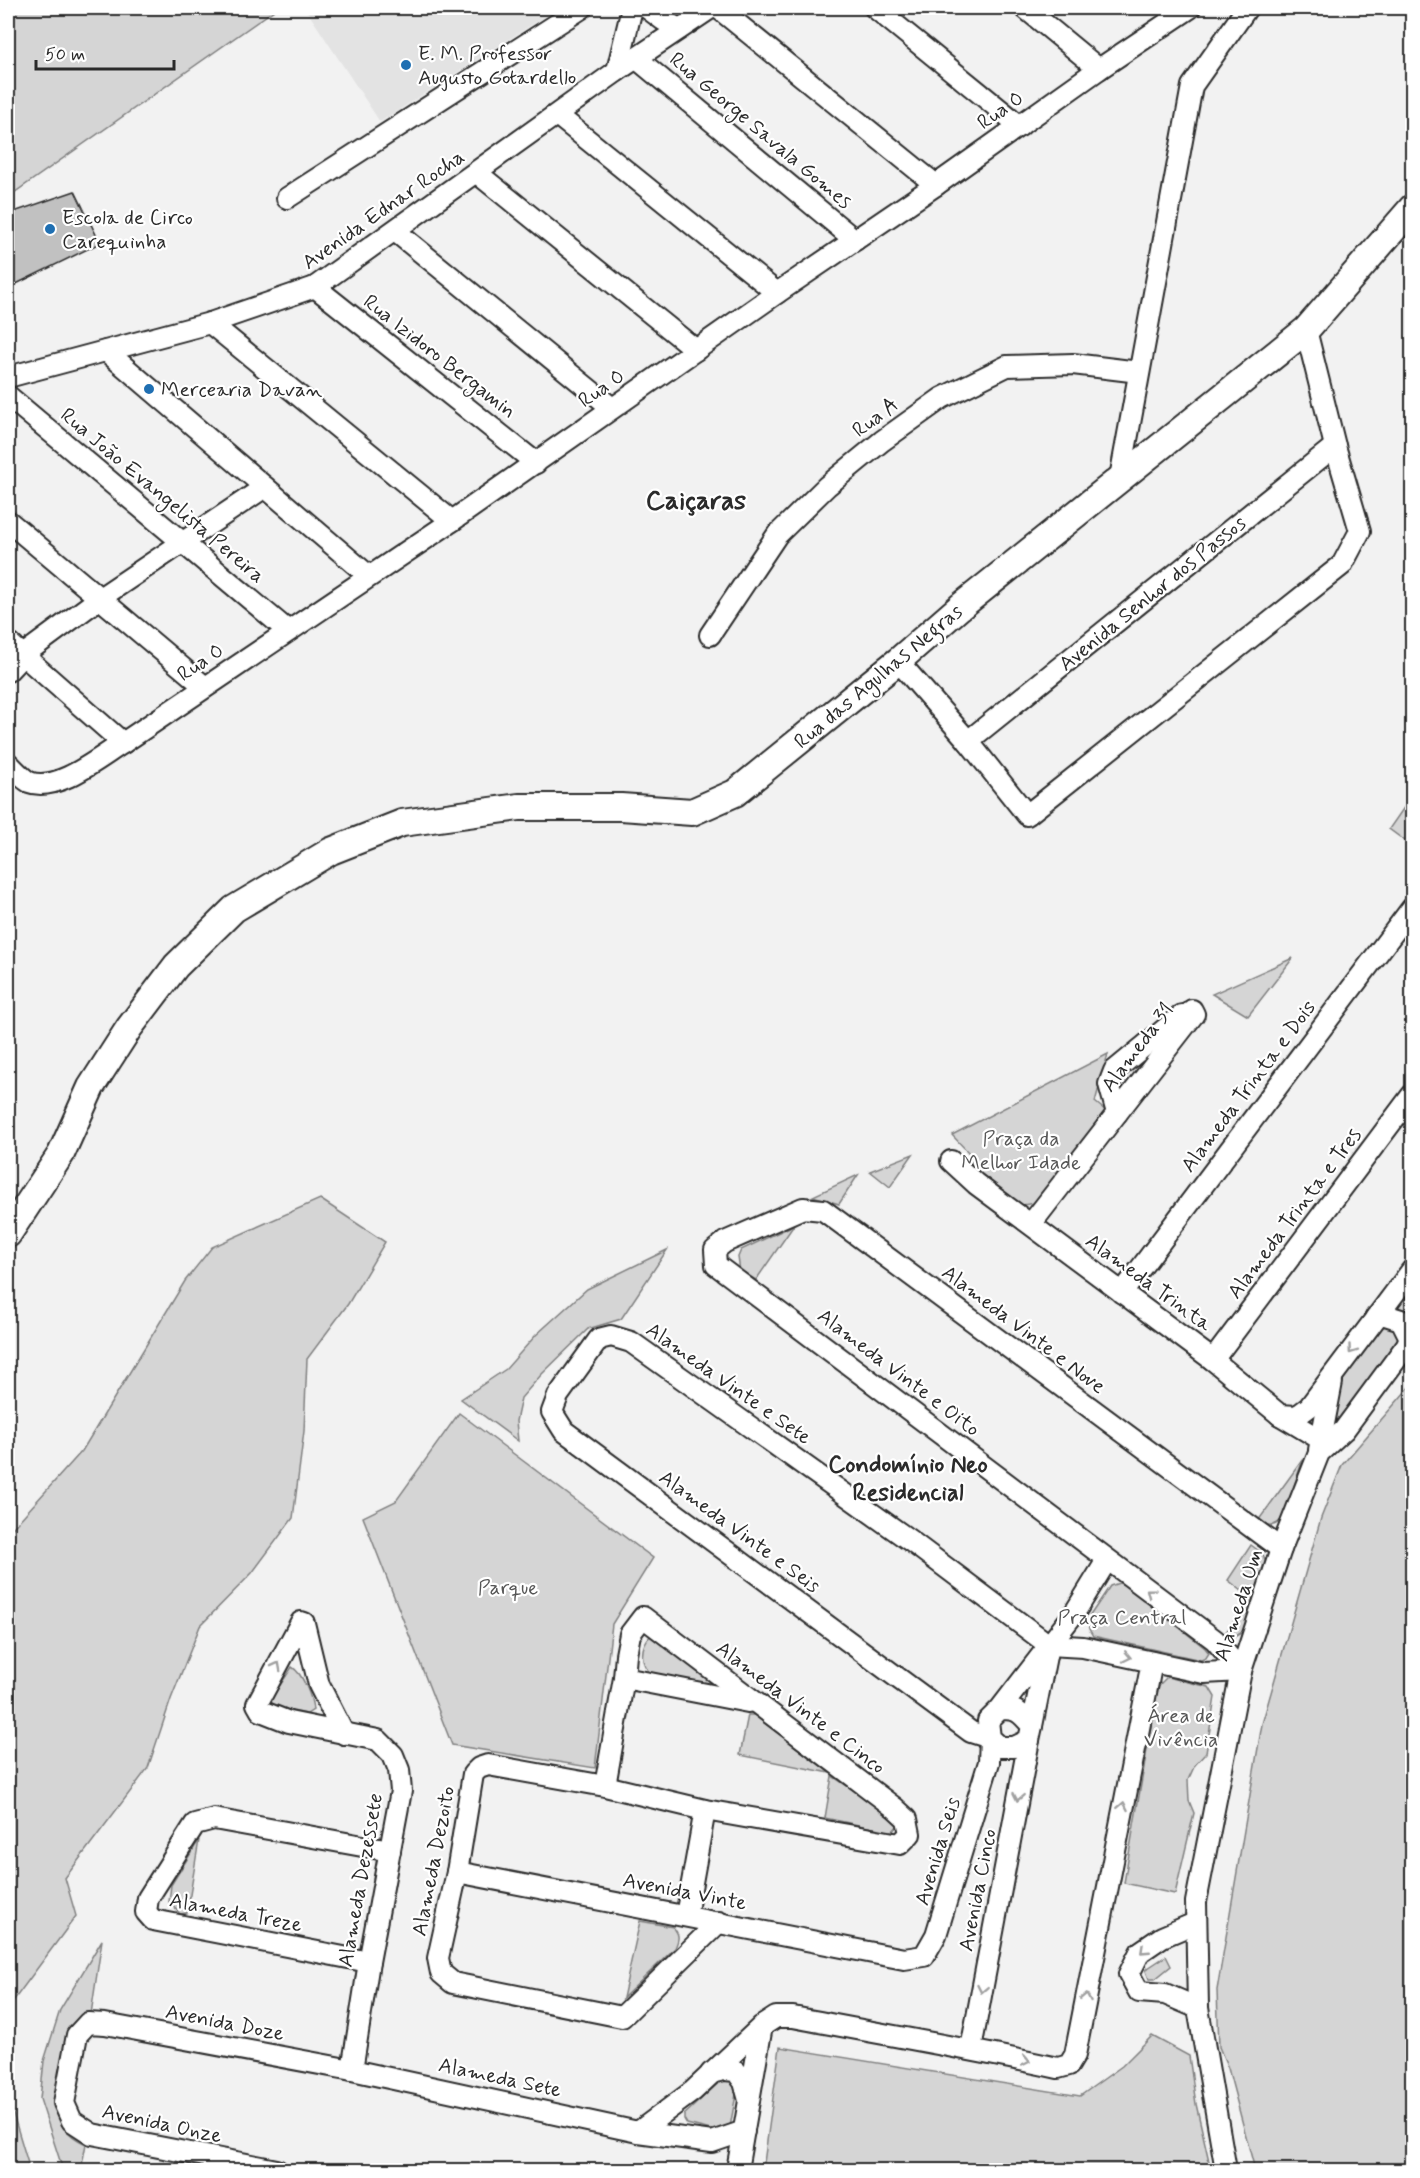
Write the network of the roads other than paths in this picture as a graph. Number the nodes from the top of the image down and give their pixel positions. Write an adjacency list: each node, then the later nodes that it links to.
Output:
1 (582, 8): 18 (street)
2 (632, 8): 13 (street)
3 (647, 8): 10 (street)
4 (711, 8): 10 (street, Avenida Ednar Rocha)
5 (717, 8): 17 (street)
6 (875, 8): 15 (street)
7 (1025, 8): 12 (street)
8 (1247, 8): 28 (street)
9 (1183, 9): 12 (street, Rua O)
10 (679, 28): 11 (street, Avenida Ednar Rocha)
11 (636, 58): 13 (street, Avenida Ednar Rocha); 21 (street, Rua George Savala Gomes)
12 (1099, 69): 15 (street, Rua O)
13 (617, 71): 14 (street, Avenida Ednar Rocha)
14 (557, 115): 16 (street, Avenida Ednar Rocha); 23 (street)
15 (1020, 126): 17 (street, Rua O)
16 (477, 173): 20 (street, Avenida Ednar Rocha); 26 (street)
17 (936, 185): 21 (street, Rua O)
18 (287, 198)
19 (1413, 208): 25 (street, Rua das Agulhas Negras)
20 (395, 231): 22 (street, Avenida Ednar Rocha); 31 (street)
21 (855, 240): 23 (street, Rua O)
22 (315, 288): 24 (street, Avenida Ednar Rocha); 33 (street, Rua Izidoro Bergamin)
23 (777, 293): 26 (street, Rua O)
24 (210, 323): 27 (street, Avenida Ednar Rocha); 37 (street)
25 (1306, 330): 32 (street); 34 (street, Rua das Agulhas Negras)
26 (696, 350): 31 (street, Rua O)
27 (106, 351): 29 (street, Avenida Ednar Rocha); 35 (street)
28 (1139, 372): 34 (street); 42 (street, Rua A)
29 (8, 377)
30 (8, 396): 38 (street, Rua João Evangelista Pereira)
31 (612, 408): 33 (street, Rua O)
32 (1335, 446): 48 (street, Avenida Senhor dos Passos); 48 (street)
33 (536, 463): 37 (street, Rua O)
34 (1120, 478): 45 (street, Rua das Agulhas Negras)
35 (265, 487): 38 (street); 39 (street)
36 (8, 521): 40 (street)
37 (452, 521): 39 (street, Rua O)
38 (182, 542): 40 (street); 41 (street, Rua João Evangelista Pereira)
39 (369, 576): 41 (street, Rua O)
40 (100, 598): 44 (street); 47 (street)
41 (288, 631): 47 (street, Rua O)
42 (710, 635)
43 (8, 642): 44 (street)
44 (23, 655): 46 (street); 49 (street)
45 (898, 661): 48 (street); 56 (street, Rua das Agulhas Negras)
46 (8, 671)
47 (205, 687): 49 (street, Rua O)
48 (968, 741)
49 (123, 743): 50 (street, Rua O)
50 (8, 763)
51 (1413, 908): 59 (street, Alameda Trinta e Dois)
52 (1413, 1095): 63 (street, Alameda Trinta e Tres)
53 (1117, 1113): 53 (street, Alameda 31); 55 (street)
54 (951, 1161): 55 (street, Alameda Trinta)
55 (1031, 1224): 59 (street, Alameda Trinta)
56 (8, 1233)
57 (725, 1242): 67 (street, Alameda Vinte e Nove); 68 (street, Alameda Vinte e Oito)
58 (1413, 1270): 60 (street)
59 (1122, 1293): 63 (street, Alameda Trinta)
60 (1376, 1317): 62 (street); 64 (street, one-way to 64)
61 (611, 1336): 71 (street, Alameda Vinte e Sete); 83 (street, Alameda Vinte e Seis)
62 (1410, 1341): 66 (street, Alameda Um)
63 (1213, 1360): 65 (street, Alameda Trinta)
64 (1333, 1377): 65 (street); 66 (street)
65 (1280, 1415): 66 (street, Alameda Trinta)
66 (1319, 1446): 67 (street, Alameda Um)
67 (1281, 1549): 74 (street, Alameda Um)
68 (1107, 1560): 69 (street); 70 (street, Alameda Vinte e Oito, one-way to 68)
69 (1075, 1612): 71 (street); 72 (street)
70 (1215, 1640): 74 (street, Alameda Vinte e Oito); 75 (street)
71 (1048, 1645): 72 (street); 79 (street); 81 (street, Avenida Cinco)
72 (1083, 1647): 73 (street, one-way to 73)
73 (1152, 1662): 75 (street); 96 (street, one-way to 73)
74 (1241, 1671): 75 (street); 90 (street, Alameda Um)
75 (1204, 1673)
76 (624, 1678): 78 (street); 78 (street, Alameda Vinte e Cinco); 84 (street)
77 (319, 1685): 80 (street); 80 (street, Alameda Dezessete, one-way to 77); 82 (street)
78 (754, 1703): 85 (street, Alameda Vinte e Cinco)
79 (1000, 1708): 81 (street); 83 (street)
80 (289, 1722): 82 (street, Alameda Dezessete)
81 (1031, 1733): 83 (street); 96 (street, Avenida Cinco, one-way to 96)
82 (344, 1734): 86 (street, Alameda Dezessete)
83 (990, 1738): 91 (street, Avenida Seis)
84 (605, 1786): 85 (street); 87 (street, Alameda Dezoito)
85 (705, 1810): 88 (street)
86 (390, 1851): 92 (street, Alameda Dezessete); 92 (street, Alameda Treze)
87 (457, 1872): 88 (street, Avenida Vinte); 89 (street, Alameda Dezoito)
88 (686, 1916): 89 (street, Avenida Vinte)
89 (719, 1922): 91 (street, Avenida Vinte)
90 (1195, 1923): 93 (street, Alameda Um); 93 (street, one-way to 93)
91 (904, 1959)
92 (369, 1962): 97 (street, Alameda Dezessete)
93 (1198, 2008): 107 (street, Alameda Um)
94 (88, 2023): 97 (street, Avenida Doze); 105 (street, Avenida Onze)
95 (762, 2026): 96 (street); 98 (street); 100 (street)
96 (971, 2049)
97 (352, 2070): 102 (street, Alameda Sete)
98 (711, 2073): 99 (street); 100 (street)
99 (693, 2091): 102 (street); 103 (street)
100 (749, 2100): 101 (street)
101 (744, 2131): 104 (street, Alameda Sete); 106 (street)
102 (638, 2132): 103 (street, Alameda Sete)
103 (688, 2140): 104 (street, Alameda Sete)
104 (712, 2142): 106 (street)
105 (277, 2170)
106 (736, 2170)
107 (1226, 2170)

